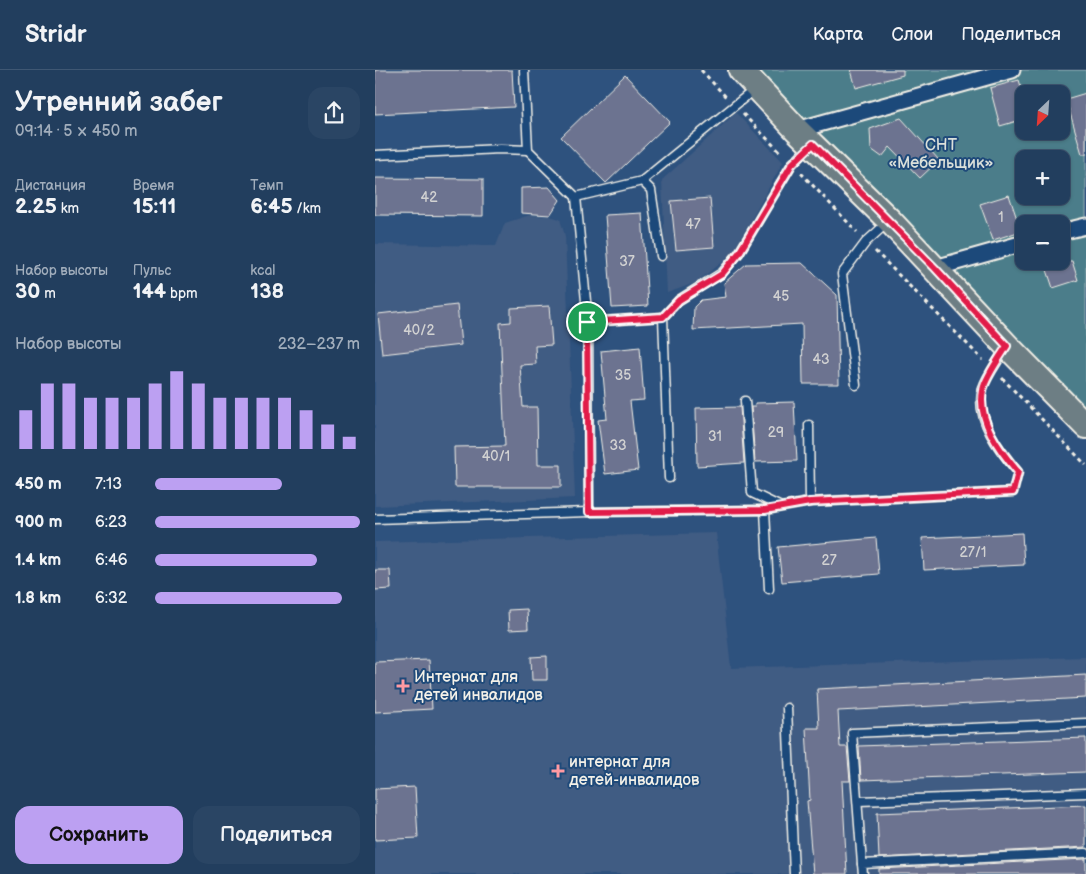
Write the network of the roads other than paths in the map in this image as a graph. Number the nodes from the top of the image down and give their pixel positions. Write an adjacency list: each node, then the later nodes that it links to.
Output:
1 (524, 70): 6 (lane)
2 (741, 70): 4 (main road)
3 (1012, 70): 5 (street)
4 (757, 87): 5 (main road); 8 (lane)
5 (805, 137): 10 (main road); 16 (lane)
6 (528, 150): 7 (lane); 9 (lane)
7 (375, 154)
8 (642, 181): 9 (lane); 14 (lane)
9 (576, 197): 17 (lane)
10 (890, 221): 15 (main road); 19 (lane)
11 (1086, 226): 12 (street)
12 (1070, 230)
13 (1015, 246): 15 (street)
14 (661, 256)
15 (935, 268): 18 (main road)
16 (663, 317): 17 (lane); 23 (lane)
17 (587, 322): 27 (lane)
18 (1007, 346): 21 (main road); 24 (lane)
19 (856, 386)
20 (745, 401): 25 (lane)
21 (1082, 417)
22 (809, 425): 24 (lane)
23 (669, 478)
24 (810, 502): 25 (lane)
25 (779, 506): 26 (lane)
26 (765, 510): 27 (lane); 29 (lane)
27 (589, 512): 28 (lane)
28 (375, 519)
29 (769, 589)
30 (787, 708): 36 (lane)
31 (1086, 723): 33 (lane)
32 (1086, 793): 33 (lane)
33 (858, 801): 35 (lane)
34 (1086, 853): 35 (lane)
35 (863, 864): 37 (lane)
36 (795, 874)
37 (863, 874)

